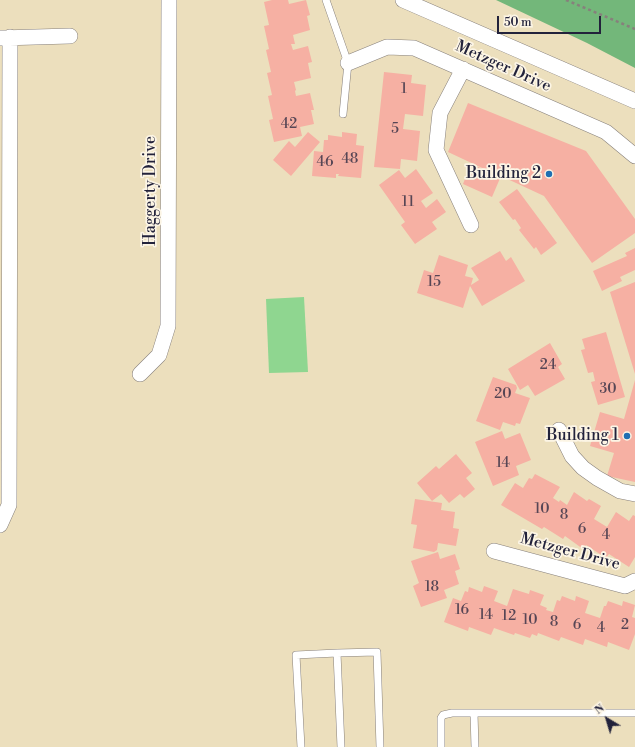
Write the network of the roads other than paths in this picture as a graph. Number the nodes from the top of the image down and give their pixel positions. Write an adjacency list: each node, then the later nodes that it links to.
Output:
1 (169, 0): 13 (street, Haggerty Drive)
2 (326, 0): 6 (lane)
3 (403, 0): 8 (street)
4 (70, 36): 5 (street)
5 (5, 38): 12 (street)
6 (348, 63): 7 (street, Metzger Drive); 9 (lane)
7 (463, 69): 10 (street, Metzger Drive); 11 (street)
8 (635, 101)
9 (343, 114)
10 (635, 156)
11 (471, 225)
12 (5, 347): 16 (street)
13 (140, 374)
14 (559, 430): 15 (street)
15 (635, 494)
16 (0, 525)
17 (494, 551): 18 (street, Metzger Drive)
18 (635, 581)
19 (337, 653): 22 (lane); 23 (lane); 24 (lane)
20 (474, 713): 21 (lane); 25 (lane); 26 (lane)
21 (635, 713)
22 (300, 747)
23 (341, 747)
24 (380, 747)
25 (441, 747)
26 (475, 747)

